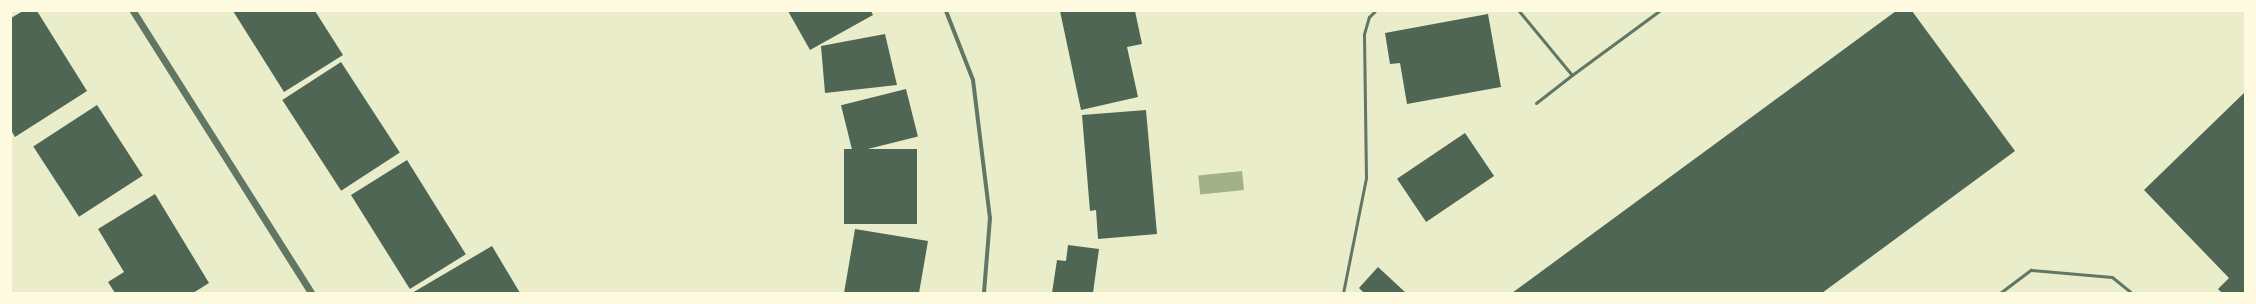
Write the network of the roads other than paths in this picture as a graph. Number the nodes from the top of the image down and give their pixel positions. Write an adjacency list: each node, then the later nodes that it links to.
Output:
1 (133, 11): 8 (street)
2 (946, 11): 9 (street)
3 (1375, 11): 10 (lane)
4 (1519, 11): 6 (lane)
5 (1659, 11): 6 (lane)
6 (1572, 75): 7 (lane)
7 (1536, 103)
8 (311, 293)
9 (984, 293)
10 (1343, 293)
11 (2000, 293): 12 (lane)
12 (2132, 293)

